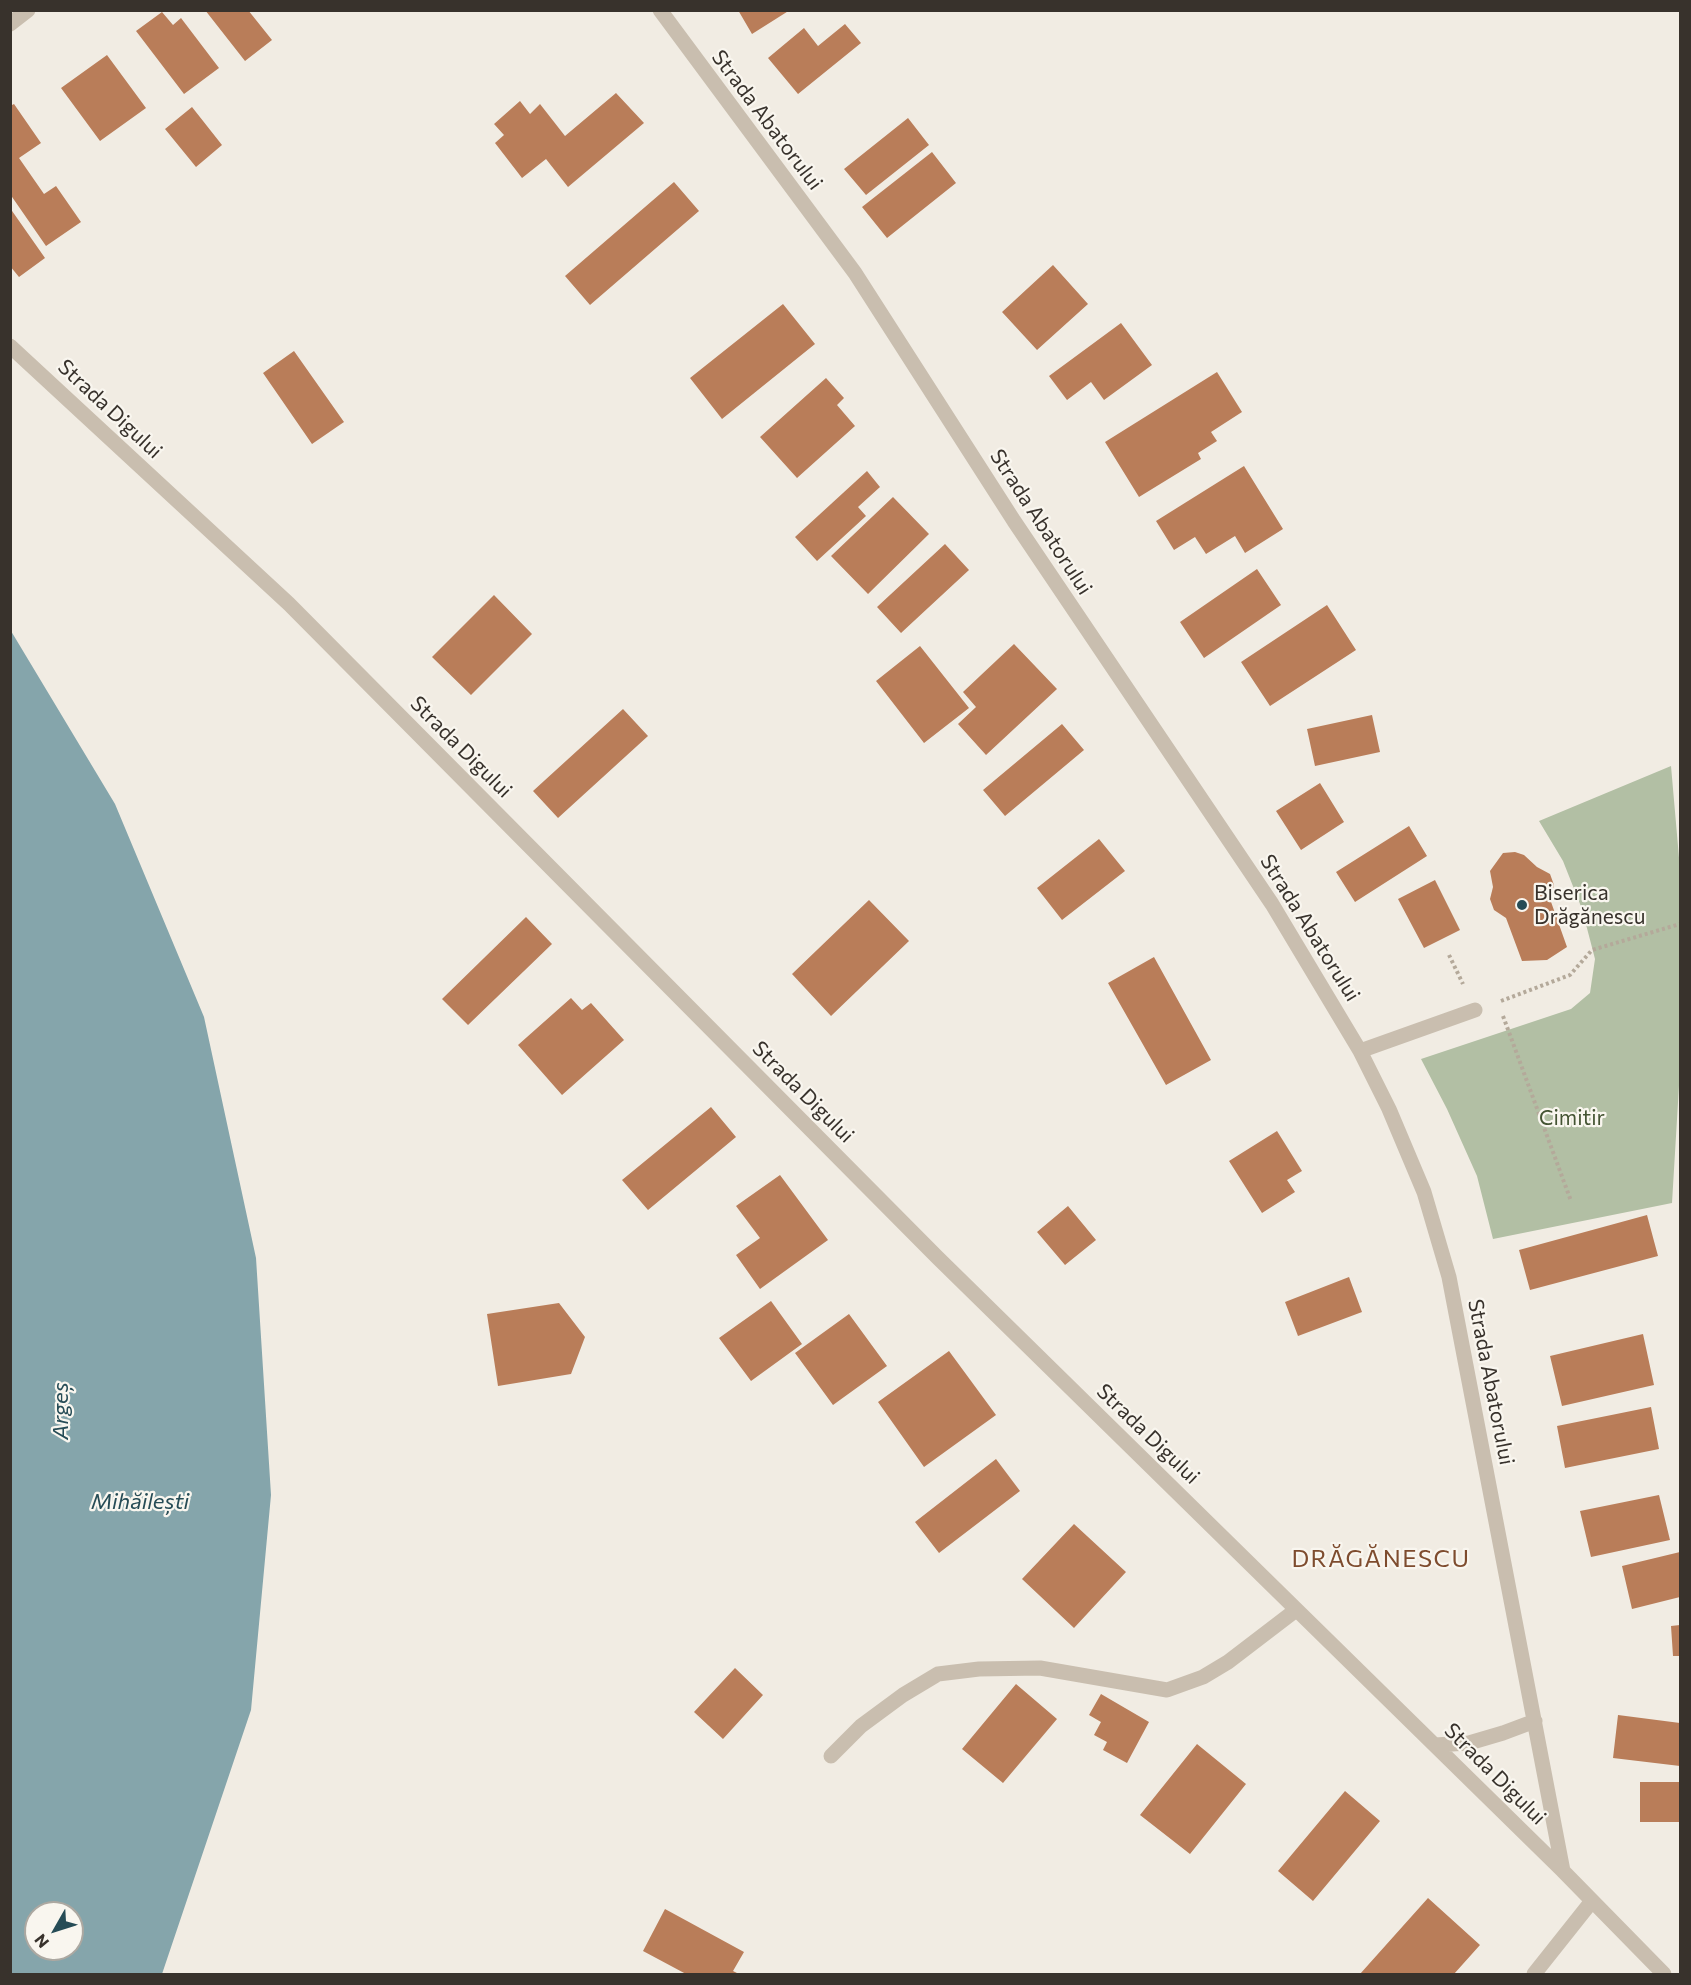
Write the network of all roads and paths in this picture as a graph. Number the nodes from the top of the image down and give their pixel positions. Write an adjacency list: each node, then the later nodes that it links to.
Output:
1 (28, 10): 3 (street)
2 (660, 10): 8 (street, Strada Abatorului)
3 (10, 24)
4 (10, 346): 10 (street, Strada Digului)
5 (1680, 924): 6 (path)
6 (1498, 1002): 7 (path); 9 (path)
7 (1475, 1010): 8 (street)
8 (1360, 1051): 11 (street, Strada Abatorului)
9 (1571, 1201)
10 (1296, 1610): 12 (street, Strada Digului); 13 (street)
11 (1535, 1721): 12 (street); 14 (street, Strada Abatorului)
12 (1435, 1744): 14 (street, Strada Digului)
13 (831, 1756)
14 (1563, 1871): 15 (street)
15 (1592, 1901): 16 (street); 17 (street)
16 (1534, 1974)
17 (1664, 1974)

